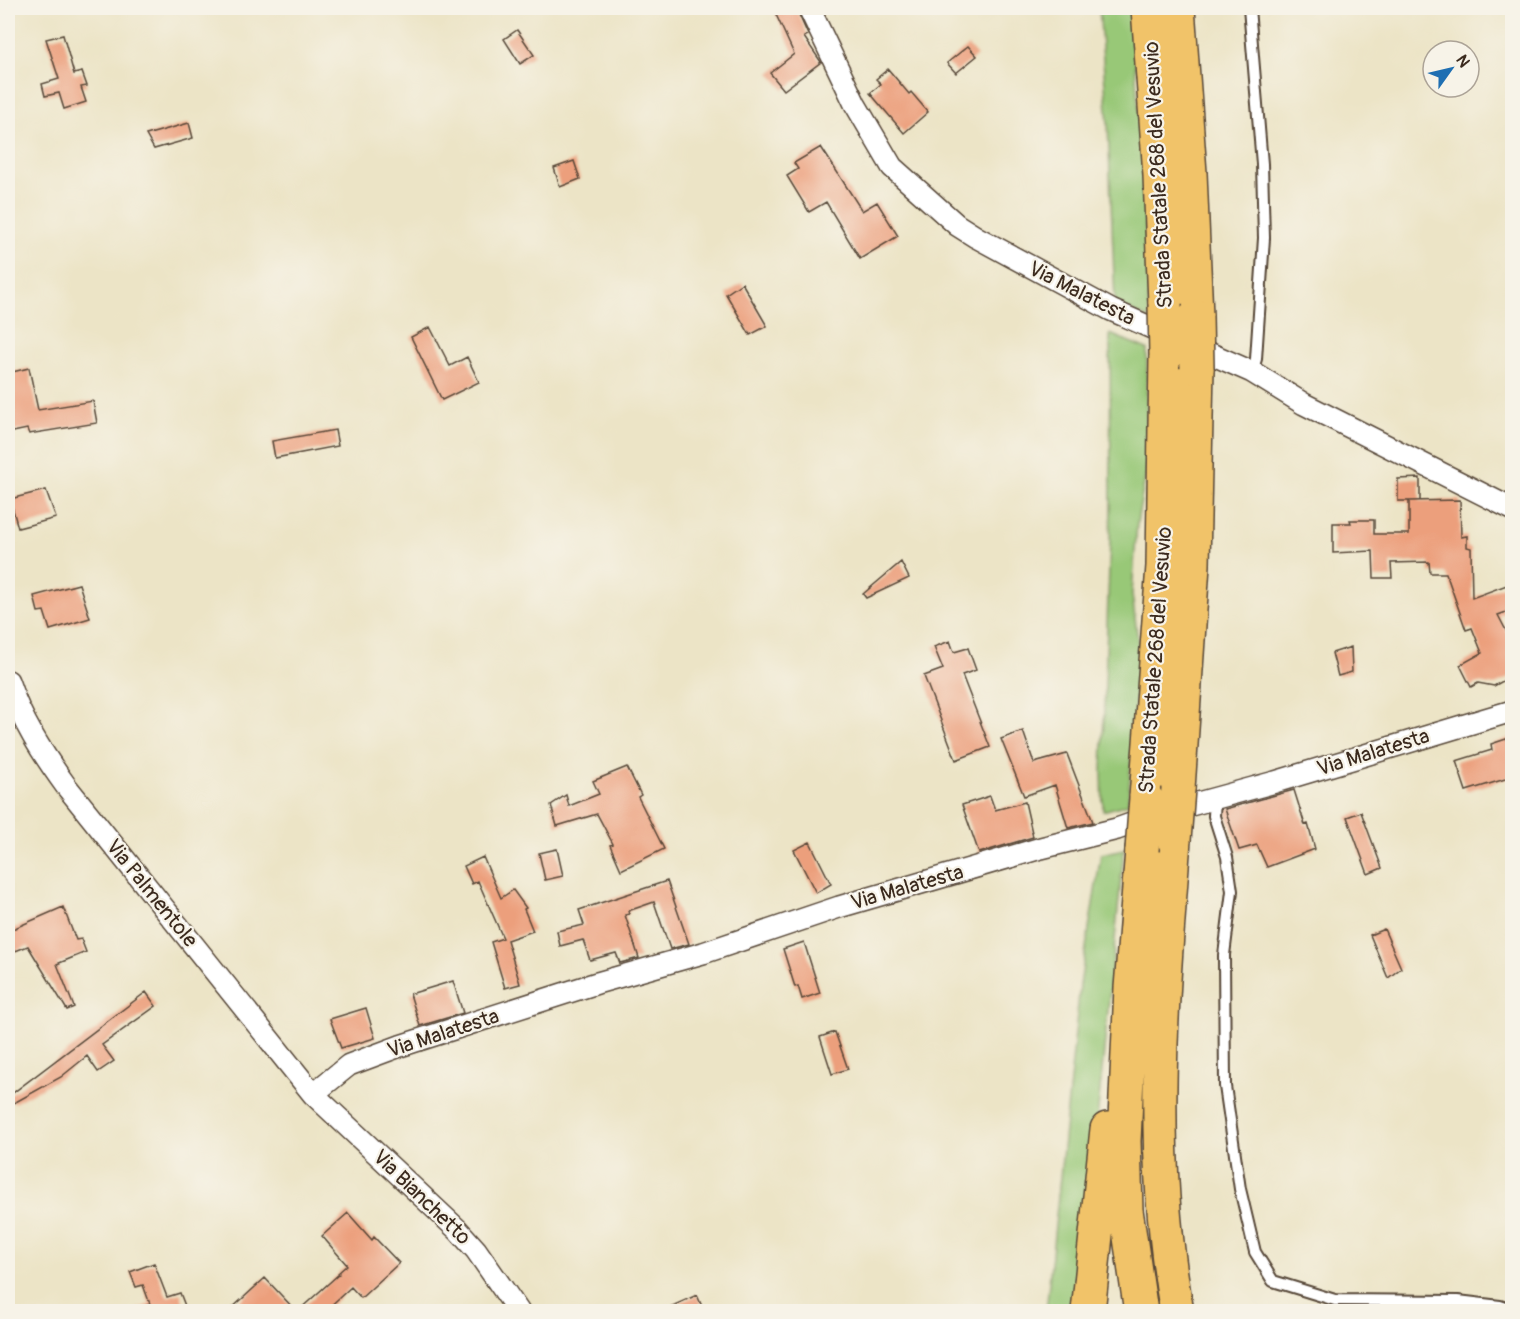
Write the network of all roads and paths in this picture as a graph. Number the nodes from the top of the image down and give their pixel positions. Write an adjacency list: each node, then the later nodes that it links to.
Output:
1 (810, 8): 5 (street, Via Malatesta)
2 (1148, 8): 10 (highway, Strada Statale 268 del Vesuvio, bridge)
3 (1178, 8): 16 (highway, Strada Statale 268 del Vesuvio, bridge)
4 (1249, 8): 5 (lane)
5 (1252, 372): 6 (street, Via Malatesta)
6 (1512, 509)
7 (8, 681): 11 (street, Via Palmentole)
8 (1512, 711): 9 (street, Via Malatesta)
9 (1215, 798): 11 (street, Via Malatesta); 12 (lane)
10 (1131, 988): 14 (highway); 15 (highway, Strada Statale 268 del Vesuvio)
11 (313, 1094): 13 (street, Via Bianchetto)
12 (1512, 1310)
13 (519, 1311)
14 (1088, 1311)
15 (1142, 1311)
16 (1177, 1311)

